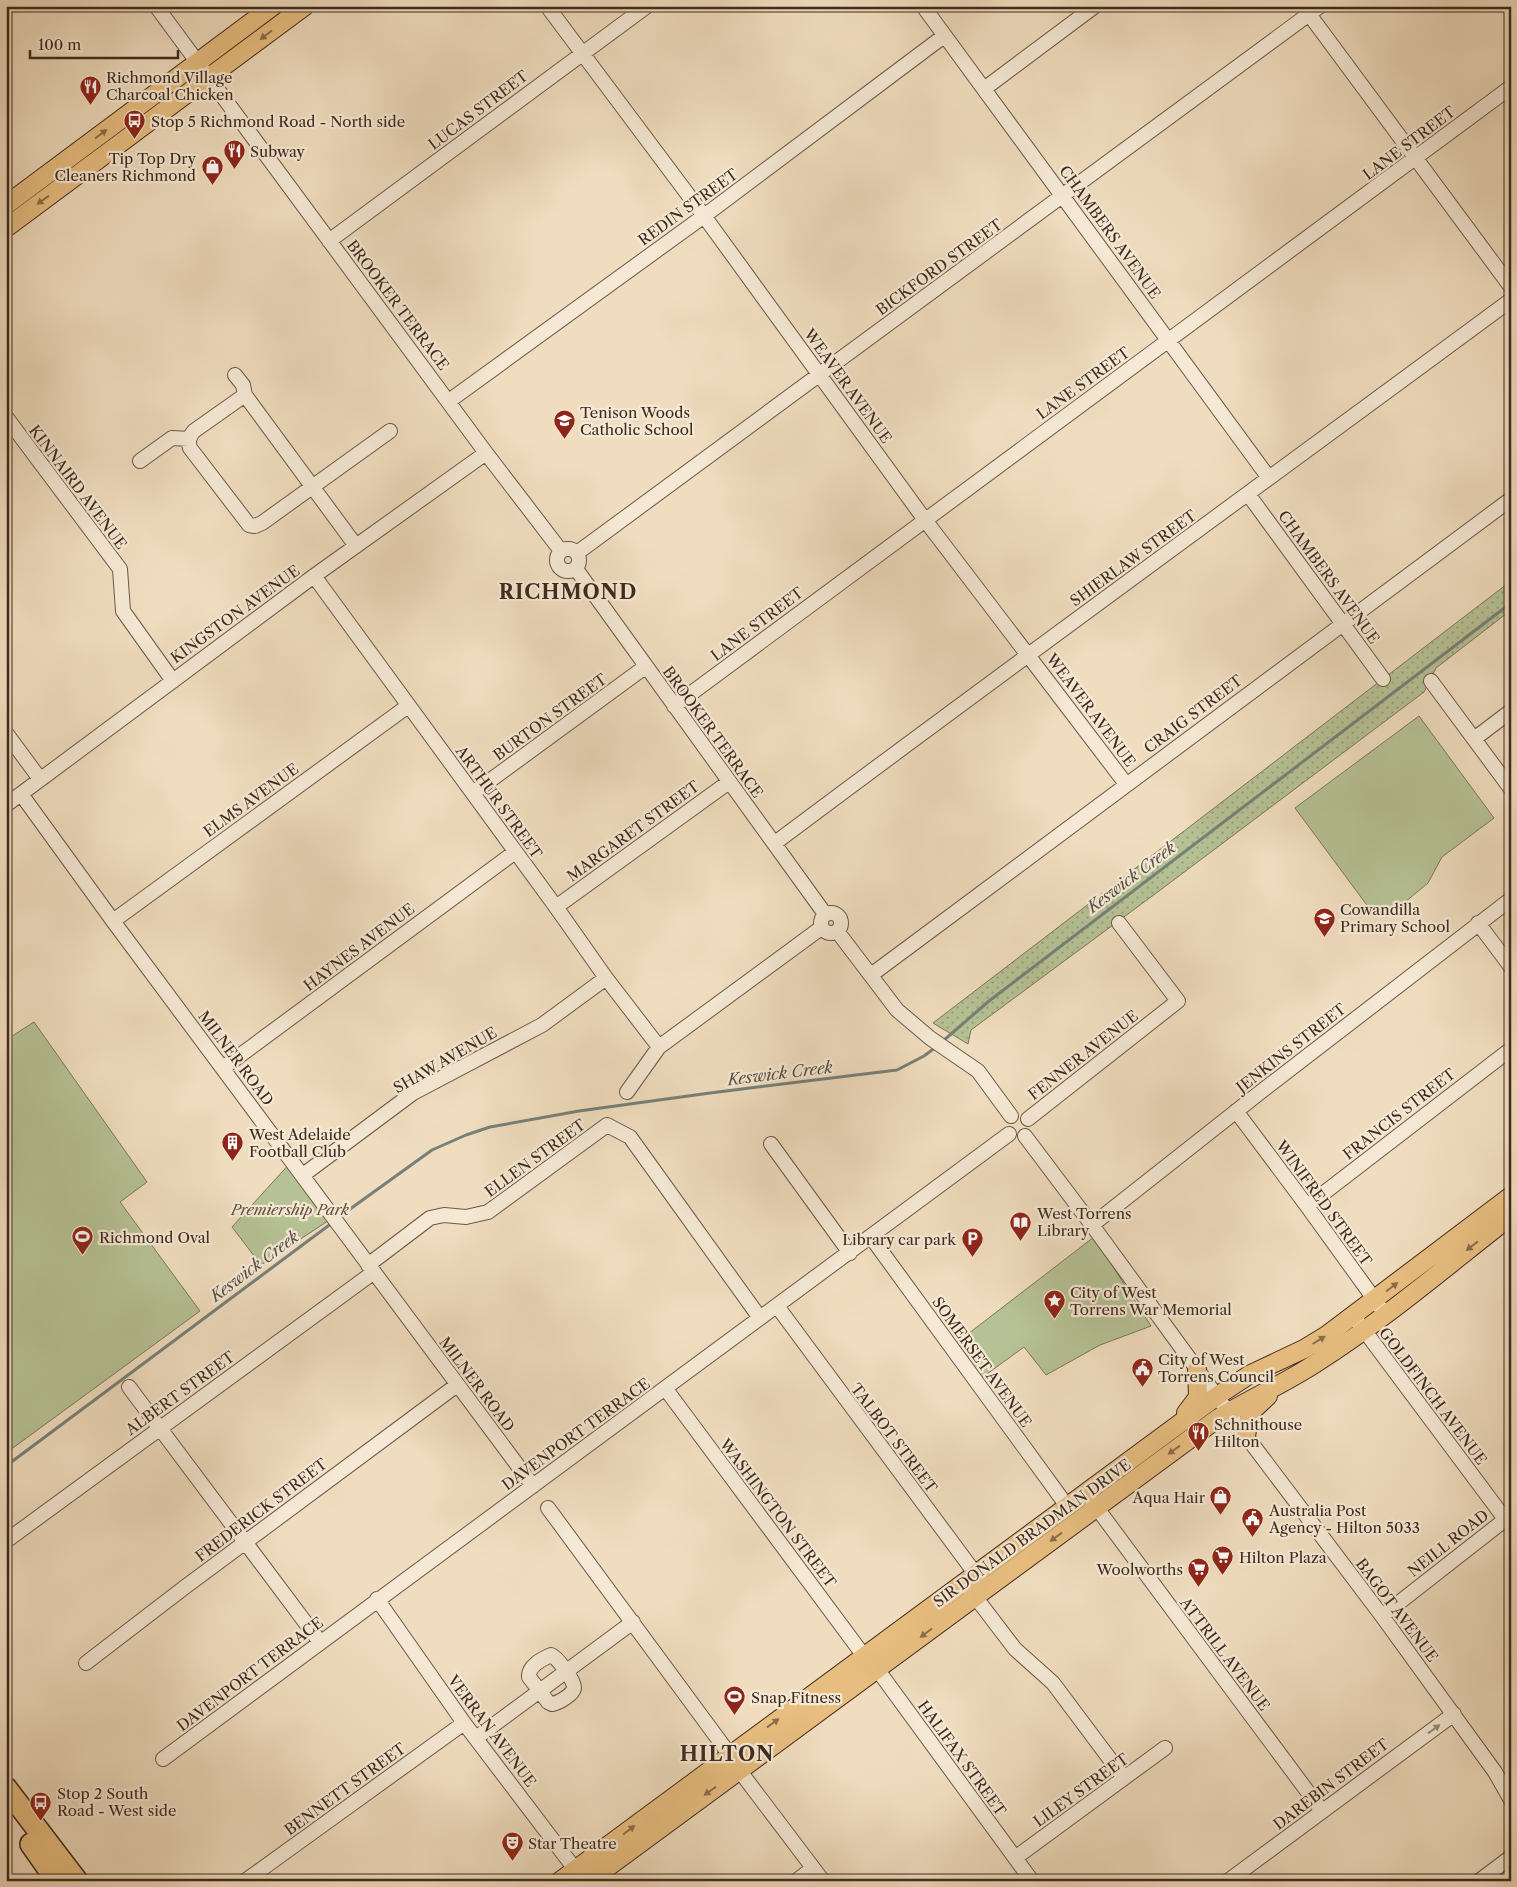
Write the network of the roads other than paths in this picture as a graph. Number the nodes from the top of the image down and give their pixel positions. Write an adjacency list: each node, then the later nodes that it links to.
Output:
1 (156, 6): 11 (street, BROOKER TERRACE)
2 (273, 6): 11 (main road)
3 (306, 6): 12 (main road, one-way to 12)
4 (547, 6): 10 (street, WEAVER AVENUE)
5 (647, 6): 10 (street, LUCAS STREET)
6 (923, 6): 9 (street, CHAMBERS AVENUE)
7 (1096, 6): 14 (street)
8 (1310, 9): 15 (street); 16 (street, BICKFORD STREET)
9 (944, 36): 14 (street, CHAMBERS AVENUE); 18 (street, REDIN STREET)
10 (582, 54): 18 (street, WEAVER AVENUE); 20 (street, LUCAS STREET)
11 (197, 62): 12 (street, BROOKER TERRACE); 17 (main road, one-way to 11)
12 (209, 78): 19 (main road, one-way to 19); 20 (street, BROOKER TERRACE)
13 (1511, 87): 15 (street, LANE STREET)
14 (984, 89): 16 (street, CHAMBERS AVENUE)
15 (1415, 159): 21 (street); 23 (street, LANE STREET)
16 (1063, 196): 23 (street, CHAMBERS AVENUE); 25 (street, BICKFORD STREET)
17 (6, 205)
18 (704, 216): 25 (street, WEAVER AVENUE); 27 (street, REDIN STREET)
19 (6, 228)
20 (329, 241): 27 (street, BROOKER TERRACE)
21 (1511, 287)
22 (1511, 300): 33 (street, SHIERLAW STREET)
23 (1168, 340): 33 (street, CHAMBERS AVENUE); 37 (street, LANE STREET)
24 (235, 375): 26 (street)
25 (820, 375): 37 (street, WEAVER AVENUE); 40 (street, BICKFORD STREET)
26 (245, 395): 30 (street); 34 (street)
27 (449, 401): 31 (street, BROOKER TERRACE)
28 (6, 417): 47 (street, KINNAIRD AVENUE)
29 (390, 431): 34 (street)
30 (189, 440): 32 (street); 34 (street)
31 (486, 453): 38 (street, KINGSTON AVENUE); 39 (street, BROOKER TERRACE)
32 (140, 461)
33 (1270, 478): 35 (street, SHIERLAW STREET)
34 (312, 487): 38 (street)
35 (1248, 494): 43 (street, CHAMBERS AVENUE); 44 (street, SHIERLAW STREET)
36 (1511, 499): 43 (street, CRAIG STREET)
37 (925, 520): 44 (street, WEAVER AVENUE); 50 (street, LANE STREET)
38 (356, 546): 42 (street, KINGSTON AVENUE)
39 (561, 551): 40 (street); 41 (street)
40 (577, 553): 41 (street)
41 (576, 569): 45 (street, BROOKER TERRACE)
42 (314, 576): 47 (street, KINGSTON AVENUE); 49 (street, ARTHUR STREET)
43 (1343, 623): 46 (street, CHAMBERS AVENUE); 56 (street, CRAIG STREET)
44 (1027, 654): 56 (street, WEAVER AVENUE); 61 (street, SHIERLAW STREET)
45 (646, 667): 50 (street, BROOKER TERRACE); 58 (street, BURTON STREET)
46 (1383, 679)
47 (173, 681): 54 (street, KINGSTON AVENUE)
48 (1431, 681): 53 (street)
49 (408, 706): 58 (street, ARTHUR STREET); 66 (street, ELMS AVENUE)
50 (674, 706): 55 (street, BROOKER TERRACE)
51 (1511, 711): 53 (street)
52 (6, 733): 54 (street)
53 (1474, 739): 57 (street)
54 (40, 780): 59 (street, KINGSTON AVENUE)
55 (729, 782): 61 (street, BROOKER TERRACE); 64 (street, MARGARET STREET)
56 (1126, 784): 72 (street, CRAIG STREET)
57 (1511, 789)
58 (473, 793): 62 (street, ARTHUR STREET)
59 (21, 794): 60 (street, KINGSTON AVENUE); 66 (street, MILNER ROAD)
60 (6, 805)
61 (774, 843): 65 (street, BROOKER TERRACE)
62 (515, 852): 64 (street, ARTHUR STREET); 76 (street, HAYNES AVENUE)
63 (1511, 899): 68 (street, JENKINS STREET)
64 (556, 907): 73 (street, ARTHUR STREET)
65 (825, 914): 69 (street); 70 (street)
66 (113, 921): 76 (street, MILNER ROAD)
67 (1119, 922): 80 (street, FENNER AVENUE)
68 (1478, 923): 71 (street); 78 (street, JENKINS STREET)
69 (821, 928): 70 (street); 74 (street)
70 (837, 931): 72 (street)
71 (1511, 967)
72 (870, 975): 79 (street)
73 (606, 978): 74 (street, ARTHUR STREET); 84 (street, SHAW AVENUE)
74 (660, 1047): 77 (street)
75 (1511, 1049): 86 (street, FRANCIS STREET)
76 (223, 1068): 84 (street, MILNER ROAD)
77 (627, 1092)
78 (1236, 1111): 86 (street, WINIFRED STREET); 88 (street, JENKINS STREET)
79 (1011, 1116): 80 (street); 81 (street)
80 (1028, 1119): 82 (street)
81 (1009, 1134): 82 (street); 89 (street, DAVENPORT TERRACE)
82 (1025, 1136): 88 (street)
83 (771, 1144): 90 (street)
84 (303, 1175): 91 (street, MILNER ROAD)
85 (1511, 1196): 92 (main road, SIR DONALD BRADMAN DRIVE, one-way to 85)
86 (1307, 1206): 92 (street, WINIFRED STREET)
87 (1511, 1216): 94 (main road, SIR DONALD BRADMAN DRIVE, one-way to 94)
88 (1092, 1225): 98 (street)
89 (870, 1237): 90 (street, DAVENPORT TERRACE); 110 (street, SOMERSET AVENUE)
90 (850, 1253): 93 (street, DAVENPORT TERRACE)
91 (371, 1268): 96 (street, ELLEN STREET); 99 (street, MILNER ROAD); 105 (street, ALBERT STREET)
92 (1374, 1300): 94 (street, WINIFRED STREET); 95 (main road, SIR DONALD BRADMAN DRIVE)
93 (777, 1306): 96 (street, DAVENPORT TERRACE); 116 (street, TALBOT STREET)
94 (1385, 1314): 97 (main road, SIR DONALD BRADMAN DRIVE)
95 (1353, 1316): 97 (street, GOLDFINCH AVENUE); 103 (main road, SIR DONALD BRADMAN DRIVE, one-way to 95)
96 (760, 1318): 102 (street, DAVENPORT TERRACE)
97 (1364, 1330): 100 (main road, SIR DONALD BRADMAN DRIVE); 113 (street, GOLDFINCH AVENUE)
98 (1197, 1369): 103 (street); 106 (main road)
99 (457, 1385): 108 (street, MILNER ROAD); 115 (street, FREDERICK STREET)
100 (1280, 1386): 104 (main road, SIR DONALD BRADMAN DRIVE); 107 (main road)
101 (129, 1387): 105 (street)
102 (665, 1388): 108 (street, DAVENPORT TERRACE); 121 (street, WASHINGTON STREET)
103 (1217, 1396): 104 (street, BAGOT AVENUE); 106 (main road, SIR DONALD BRADMAN DRIVE)
104 (1228, 1412): 107 (street, BAGOT AVENUE); 112 (main road, SIR DONALD BRADMAN DRIVE, one-way to 112)
105 (160, 1427): 114 (street, ALBERT STREET); 115 (street)
106 (1173, 1429): 109 (main road, SIR DONALD BRADMAN DRIVE)
107 (1246, 1436): 118 (street, BAGOT AVENUE)
108 (533, 1486): 117 (street, DAVENPORT TERRACE)
109 (1085, 1492): 110 (main road, SIR DONALD BRADMAN DRIVE); 112 (street, ATTRILL AVENUE)
110 (1067, 1506): 116 (main road, SIR DONALD BRADMAN DRIVE)
111 (548, 1508): 119 (street)
112 (1096, 1508): 116 (main road, SIR DONALD BRADMAN DRIVE, one-way to 116); 138 (street, ATTRILL AVENUE)
113 (1508, 1517): 118 (street, NEILL ROAD)
114 (6, 1541)
115 (246, 1542): 120 (street); 122 (street, FREDERICK STREET)
116 (975, 1585): 121 (main road, SIR DONALD BRADMAN DRIVE); 123 (main road, SIR DONALD BRADMAN DRIVE, one-way to 123); 133 (street, TALBOT STREET)
117 (377, 1599): 120 (street, DAVENPORT TERRACE); 127 (street, VERRAN AVENUE)
118 (1382, 1616): 126 (street, BAGOT AVENUE)
119 (632, 1622): 124 (street); 131 (street)
120 (320, 1642): 130 (street, DAVENPORT TERRACE)
121 (864, 1656): 123 (street, HALIFAX STREET); 131 (main road, SIR DONALD BRADMAN DRIVE, one-way to 121)
122 (86, 1663)
123 (877, 1669): 131 (main road, SIR DONALD BRADMAN DRIVE); 140 (street, HALIFAX STREET)
124 (566, 1672): 125 (street); 125 (street); 125 (street)
125 (540, 1690): 128 (street)
126 (1454, 1714): 132 (street, BAGOT AVENUE); 138 (street, DAREBIN STREET, one-way to 126)
127 (464, 1723): 128 (street, VERRAN AVENUE); 145 (street, BENNETT STREET)
128 (476, 1738): 142 (street, VERRAN AVENUE)
129 (1165, 1748): 133 (street, LILEY STREET)
130 (163, 1759)
131 (734, 1762): 141 (street); 142 (main road, SIR DONALD BRADMAN DRIVE)
132 (1496, 1772): 134 (street, BAGOT AVENUE); 136 (street, BAGOT AVENUE)
133 (1124, 1778): 140 (street, LILEY STREET)
134 (1511, 1786)
135 (6, 1788): 144 (highway)
136 (1511, 1800)
137 (6, 1811): 143 (highway)
138 (1322, 1811): 150 (street, DAREBIN STREET)
139 (1511, 1857): 151 (street)
140 (1015, 1858): 149 (street, HALIFAX STREET)
141 (813, 1868): 147 (street); 148 (street)
142 (582, 1877): 146 (main road, SIR DONALD BRADMAN DRIVE)
143 (56, 1881)
144 (77, 1881)
145 (245, 1881)
146 (560, 1881)
147 (796, 1881)
148 (822, 1881)
149 (1032, 1881)
150 (1228, 1881)
151 (1478, 1881)

